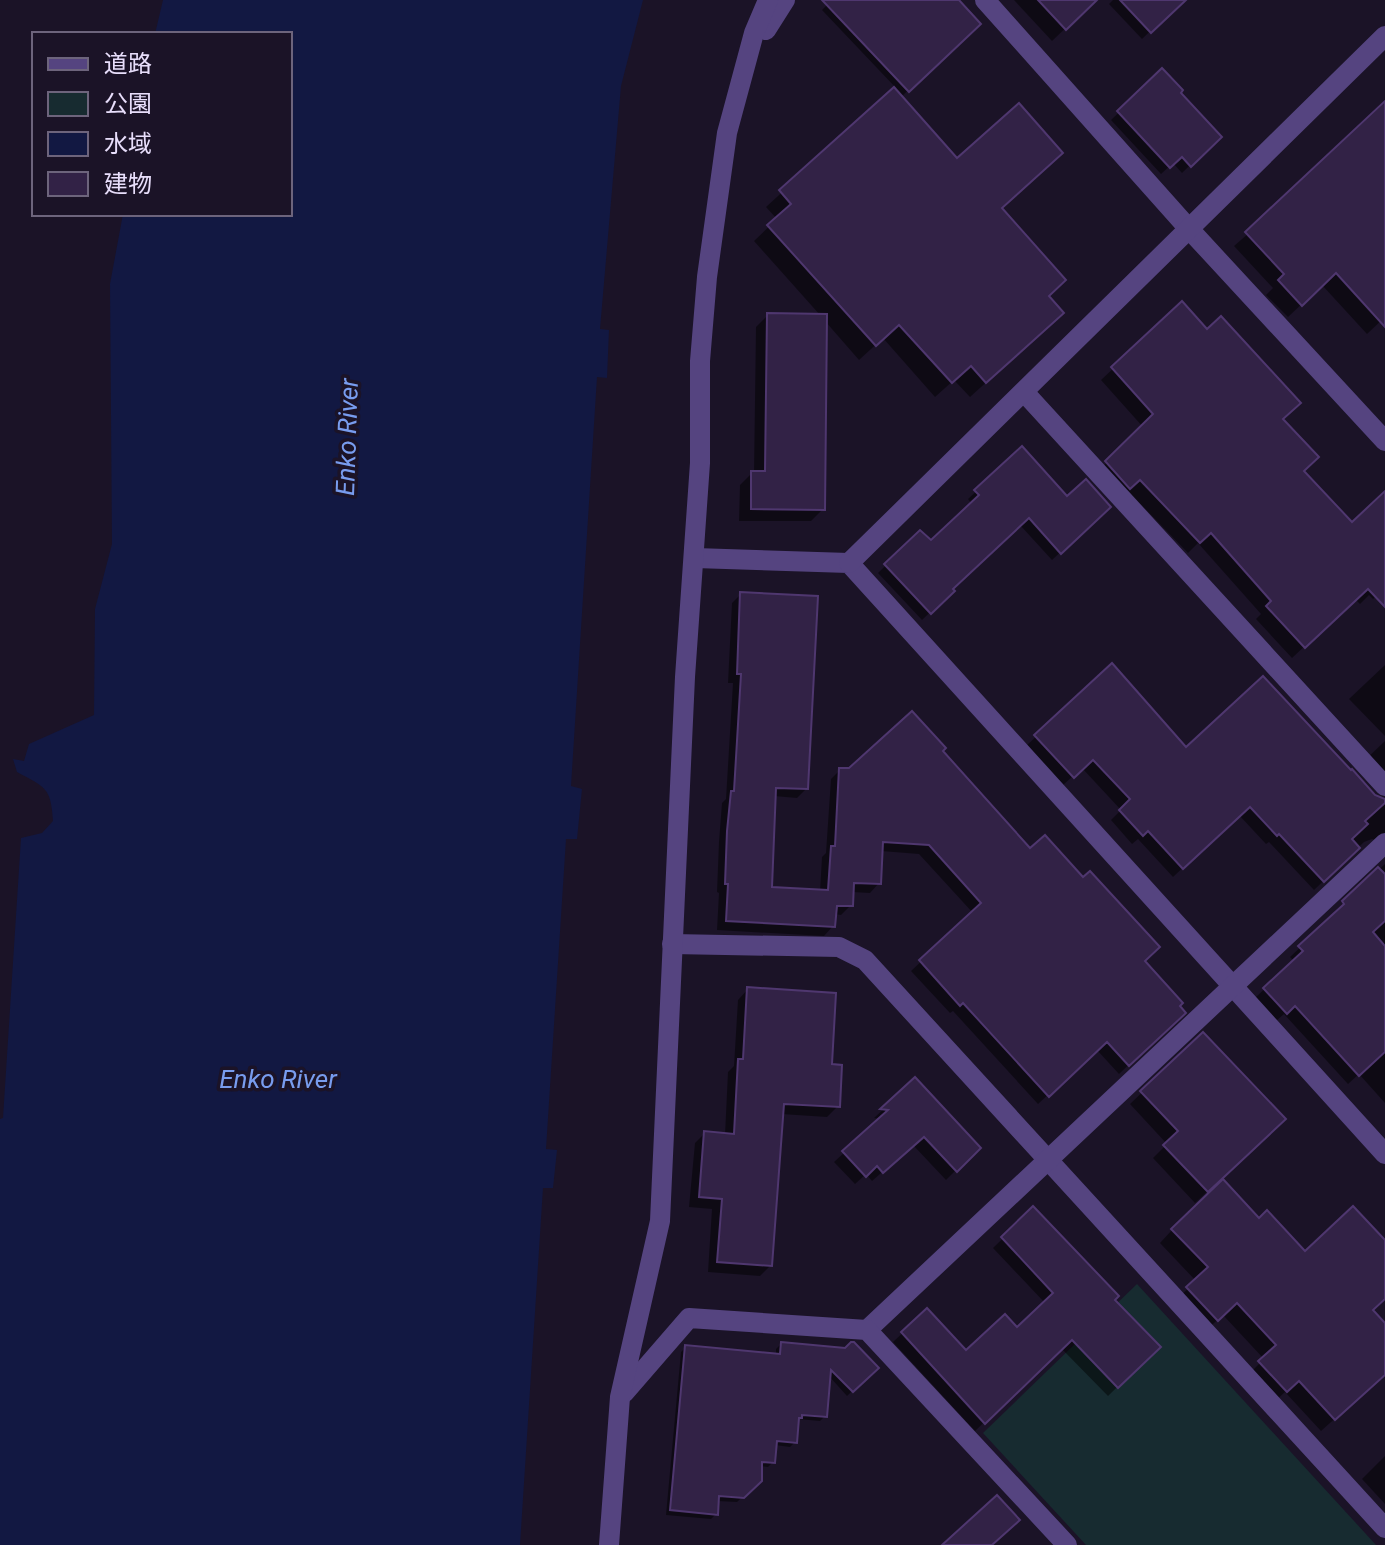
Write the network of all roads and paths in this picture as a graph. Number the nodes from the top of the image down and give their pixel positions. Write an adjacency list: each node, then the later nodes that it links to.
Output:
1 (768, 0): 4 (street)
2 (785, 0): 4 (street)
3 (985, 0): 6 (street)
4 (754, 33): 9 (street)
5 (1385, 36): 6 (street)
6 (1190, 230): 7 (street); 8 (street)
7 (1024, 392): 10 (street); 11 (street)
8 (1385, 441)
9 (695, 558): 10 (street); 13 (street)
10 (849, 563): 14 (street)
11 (1385, 786)
12 (1385, 843): 14 (street)
13 (672, 944): 16 (street); 18 (street)
14 (1233, 987): 15 (street); 16 (street)
15 (1385, 1154)
16 (1048, 1159): 17 (street); 19 (street)
17 (867, 1330): 18 (street); 21 (street)
18 (620, 1397): 20 (street)
19 (1385, 1528)
20 (609, 1545)
21 (1067, 1545)

